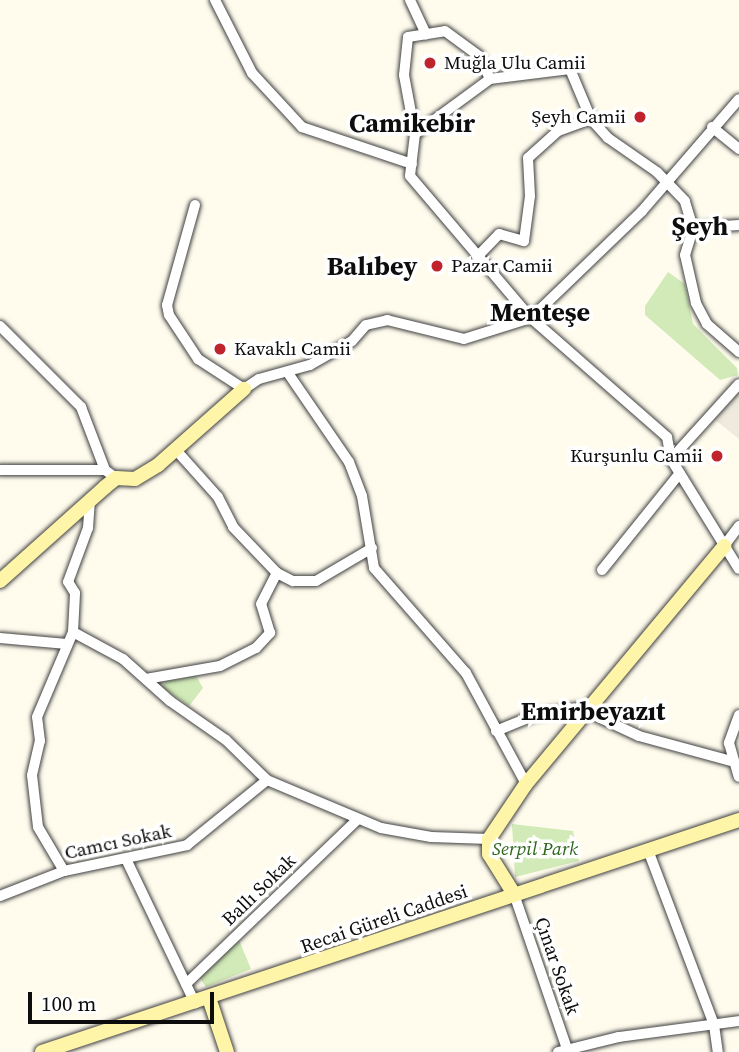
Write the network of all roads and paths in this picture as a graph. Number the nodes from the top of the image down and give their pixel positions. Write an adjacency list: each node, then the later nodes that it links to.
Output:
1 (215, 0): 10 (street)
2 (410, 0): 3 (street)
3 (426, 34): 4 (street); 8 (street)
4 (491, 79): 6 (street); 8 (street)
5 (739, 99): 7 (street)
6 (591, 119): 11 (street); 15 (street)
7 (712, 127): 9 (street); 11 (street)
8 (415, 134): 10 (street)
9 (739, 149)
10 (412, 164): 15 (street)
11 (666, 180): 14 (street); 16 (street)
12 (195, 205): 21 (street)
13 (739, 225): 14 (street)
14 (693, 228): 18 (street)
15 (477, 257): 16 (street)
16 (531, 318): 19 (street); 23 (street)
17 (0, 326): 26 (street)
18 (739, 352)
19 (288, 373): 21 (street); 30 (street)
20 (739, 384): 23 (street)
21 (244, 389): 22 (street)
22 (176, 450): 26 (street); 33 (street)
23 (671, 459): 25 (street)
24 (0, 470): 26 (street)
25 (680, 472): 29 (street); 32 (street)
26 (111, 474): 27 (street)
27 (90, 502): 34 (street); 35 (street)
28 (739, 526): 29 (street)
29 (724, 545): 31 (street); 39 (street)
30 (372, 548): 33 (street); 41 (street)
31 (739, 569)
32 (602, 570)
33 (277, 573): 38 (street)
34 (0, 581)
35 (73, 632): 37 (street); 38 (street)
36 (0, 638): 37 (street)
37 (67, 644): 51 (street)
38 (146, 679): 44 (street)
39 (587, 709): 41 (street); 42 (street); 45 (street)
40 (739, 715): 42 (street)
41 (496, 731): 45 (street)
42 (731, 761): 43 (street)
43 (739, 777)
44 (267, 780): 47 (street); 50 (street, Camcı Sokak)
45 (526, 784): 48 (street)
46 (739, 820): 49 (street, Recai Güreli Caddesi)
47 (356, 821): 48 (street); 54 (street, Ballı Sokak)
48 (489, 839): 52 (street)
49 (648, 850): 52 (street, Recai Güreli Caddesi); 57 (street)
50 (126, 859): 51 (street, Camcı Sokak); 54 (street)
51 (64, 870): 53 (street, Camcı Sokak)
52 (514, 894): 55 (street, Recai Güreli Caddesi); 59 (street, Çınar Sokak)
53 (0, 896)
54 (186, 984): 55 (street)
55 (202, 1000): 58 (street); 60 (street, Recai Güreli Caddesi)
56 (739, 1021): 57 (street)
57 (714, 1024): 59 (street); 61 (street)
58 (224, 1049)
59 (562, 1051)
60 (42, 1052)
61 (718, 1052)

